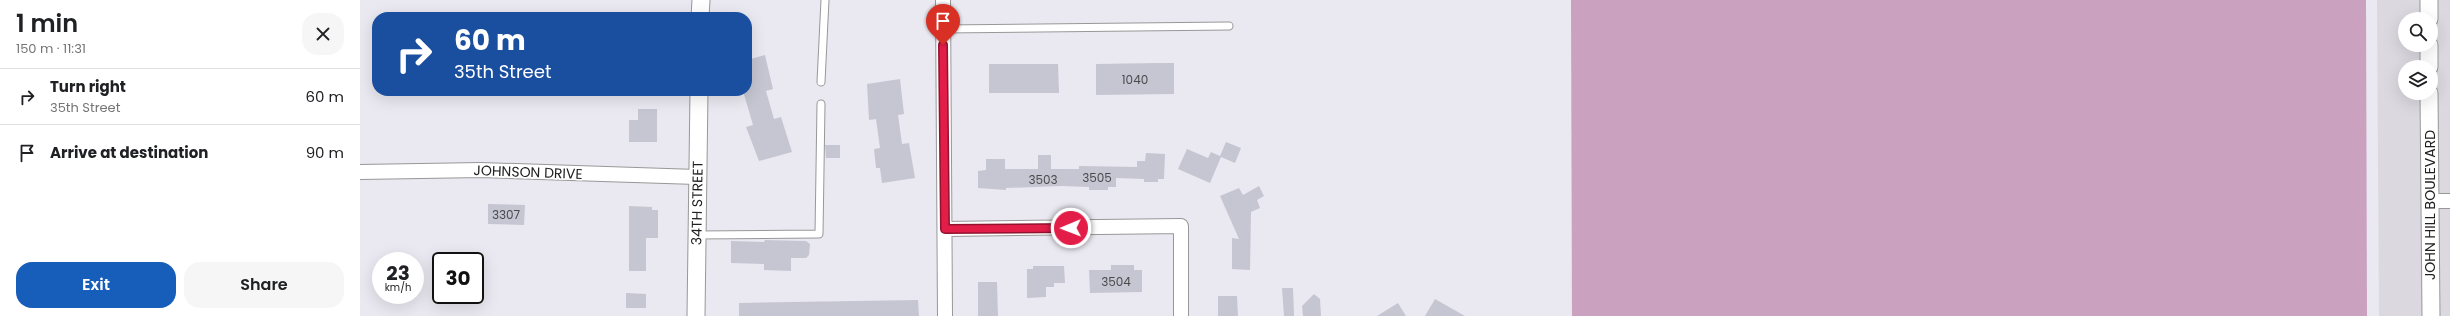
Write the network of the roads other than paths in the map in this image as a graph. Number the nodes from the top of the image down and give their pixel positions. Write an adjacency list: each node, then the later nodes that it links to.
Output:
1 (701, 0): 5 (street)
2 (825, 0): 9 (lane)
3 (943, 0): 8 (street)
4 (2429, 0): 6 (street)
5 (700, 12)
6 (2429, 12)
7 (1229, 26): 8 (lane)
8 (943, 29): 17 (street)
9 (821, 82)
10 (698, 96): 14 (street, 34TH STREET)
11 (2430, 100): 15 (street, JOHN HILL BOULEVARD)
12 (821, 104): 18 (lane)
13 (360, 172): 14 (street, JOHNSON DRIVE)
14 (697, 177): 18 (street, 34TH STREET)
15 (2430, 201): 16 (street); 22 (street, JOHN HILL BOULEVARD)
16 (2450, 201)
17 (945, 229): 20 (street); 21 (street)
18 (696, 235): 19 (street, 34TH STREET)
19 (696, 316)
20 (945, 316)
21 (1181, 316)
22 (2431, 316)

